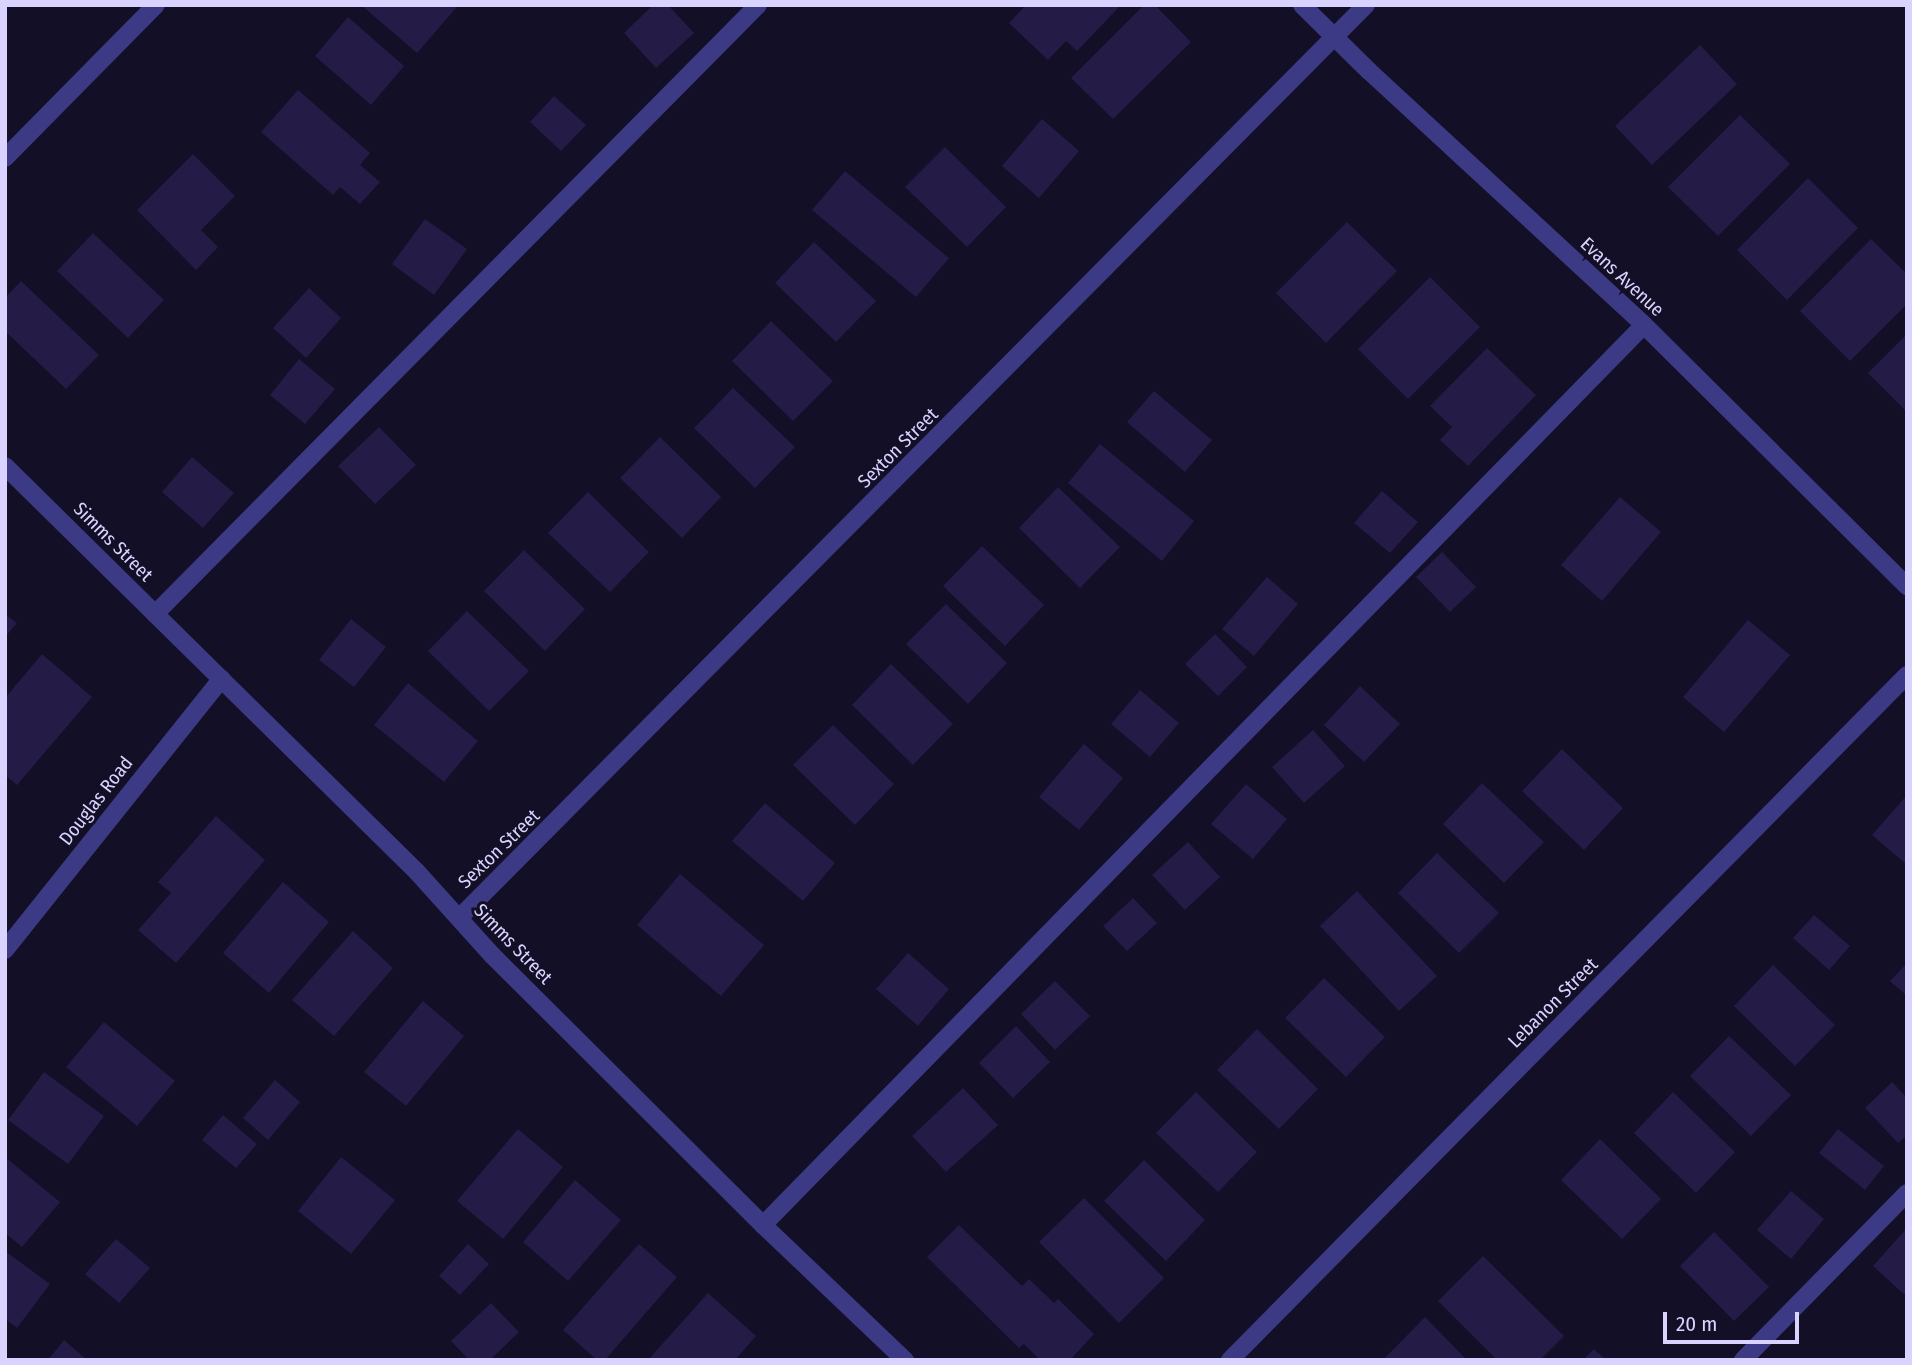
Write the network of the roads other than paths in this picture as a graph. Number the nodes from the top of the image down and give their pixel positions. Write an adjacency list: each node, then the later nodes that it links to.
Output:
1 (156, 5): 6 (street)
2 (758, 5): 10 (street)
3 (1302, 5): 5 (street, Evans Avenue)
4 (1366, 5): 5 (street, Sexton Street)
5 (1334, 37): 7 (street, Evans Avenue); 13 (street, Sexton Street)
6 (5, 158)
7 (1644, 325): 9 (street, Evans Avenue); 16 (street)
8 (5, 466): 10 (street, Simms Street)
9 (1907, 586)
10 (155, 614): 12 (street, Simms Street)
11 (1907, 675): 18 (street, Lebanon Street)
12 (221, 679): 13 (street, Simms Street); 14 (street, Douglas Road)
13 (459, 918): 16 (street, Simms Street)
14 (5, 950)
15 (1907, 1193): 19 (street)
16 (763, 1225): 17 (street, Simms Street)
17 (905, 1360)
18 (1230, 1360)
19 (1743, 1360)

